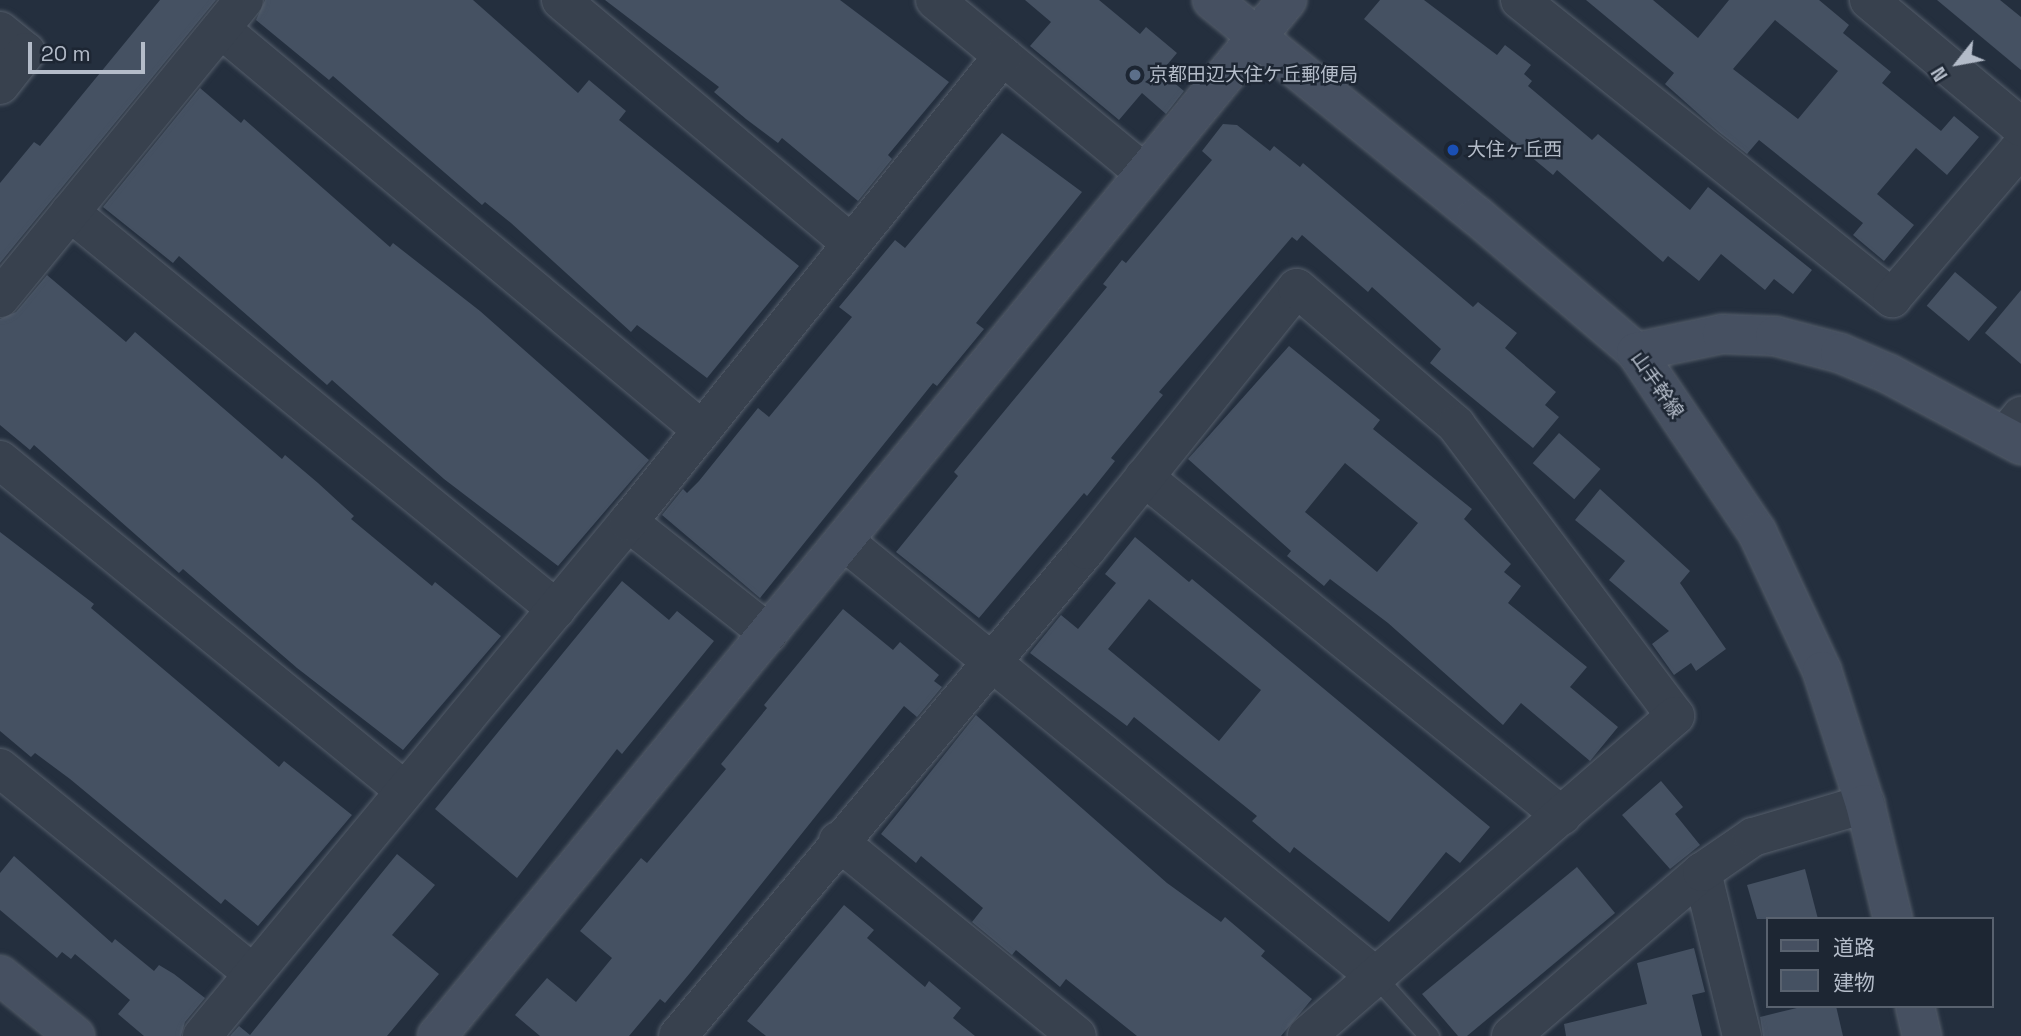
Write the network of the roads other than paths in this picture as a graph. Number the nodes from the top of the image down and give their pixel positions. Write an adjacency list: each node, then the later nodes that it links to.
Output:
1 (244, 0): 8 (street)
2 (561, 0): 17 (street)
3 (935, 0): 11 (street)
4 (1212, 0): 10 (street, 山手幹線)
5 (1287, 0): 10 (street)
6 (1520, 0): 14 (street)
7 (1869, 0): 13 (street)
8 (221, 29): 16 (street); 20 (street)
9 (0, 31): 12 (street)
10 (1258, 36): 15 (street); 19 (street, 山手幹線)
11 (1003, 56): 15 (street); 17 (street)
12 (0, 85)
13 (2021, 127)
14 (2021, 147)
15 (1143, 172): 25 (street)
16 (70, 212): 18 (street); 26 (street)
17 (851, 243): 20 (street)
18 (0, 298)
19 (1636, 352): 21 (street); 31 (street, 山手幹線)
20 (702, 430): 24 (street)
21 (2016, 432)
22 (0, 460): 30 (street)
23 (1144, 477): 28 (street); 32 (street); 32 (street)
24 (628, 522): 26 (street); 27 (street)
25 (844, 541): 27 (street); 28 (street)
26 (556, 609): 30 (street)
27 (768, 633): 44 (street)
28 (990, 660): 33 (street); 38 (street)
29 (0, 768): 36 (street)
30 (404, 790): 36 (street)
31 (1865, 804): 34 (street); 35 (street, 山手幹線)
32 (1562, 816): 38 (street)
33 (838, 841): 41 (street); 45 (street)
34 (1702, 872): 40 (street); 48 (street)
35 (1893, 917)
36 (252, 973): 43 (street)
37 (0, 975): 42 (street)
38 (1375, 976): 46 (street); 47 (lane)
39 (1915, 1008): 49 (street)
40 (1526, 1031)
41 (689, 1032)
42 (73, 1035)
43 (202, 1036)
44 (437, 1036)
45 (1077, 1036)
46 (1307, 1036)
47 (1429, 1036)
48 (1742, 1036)
49 (1922, 1036)

